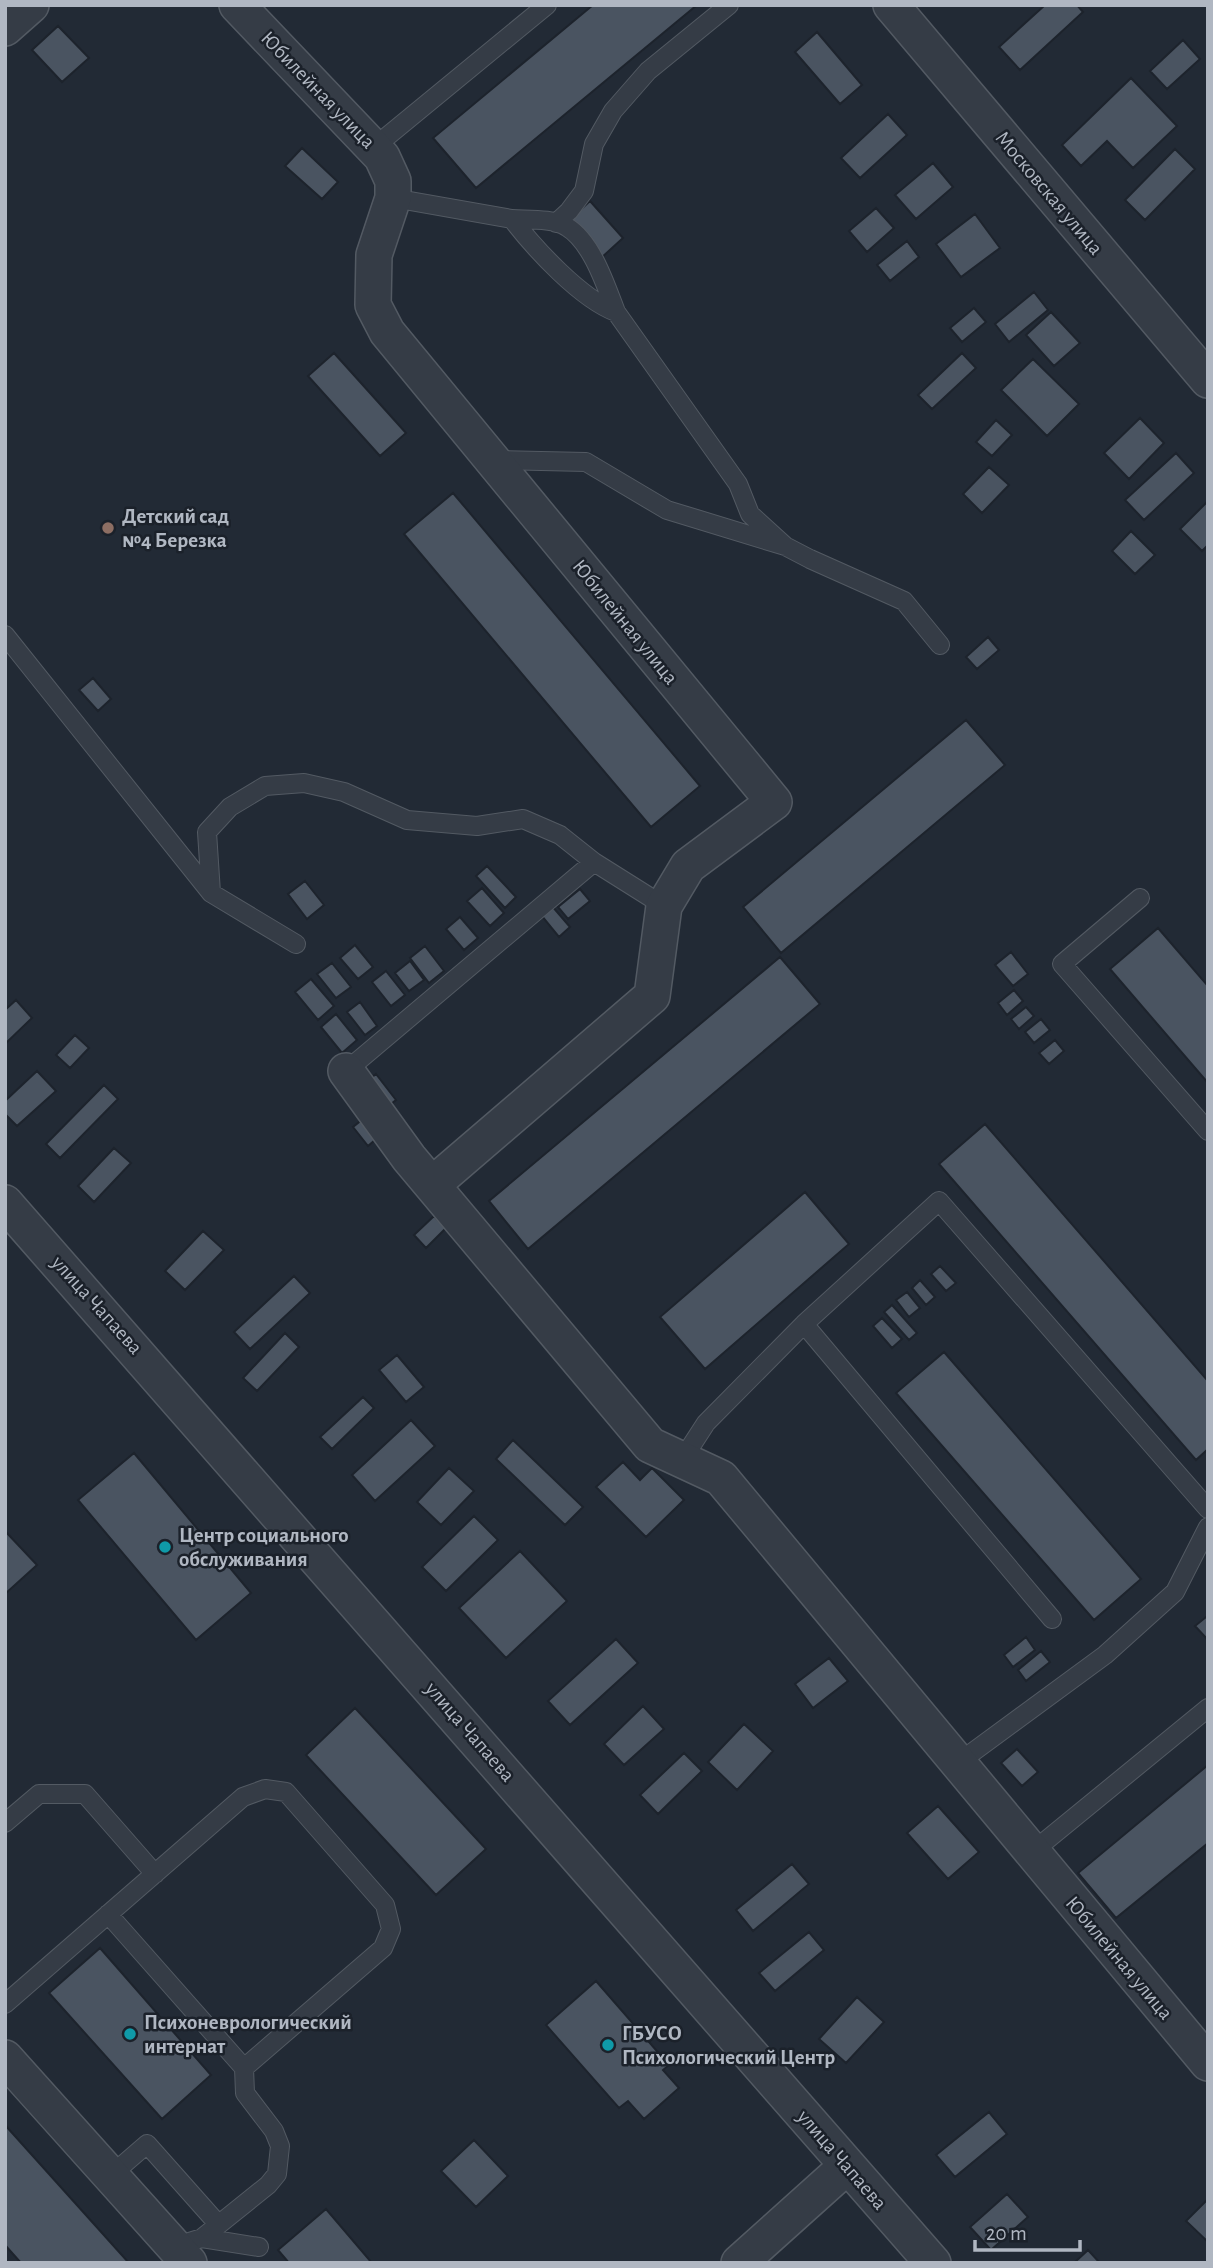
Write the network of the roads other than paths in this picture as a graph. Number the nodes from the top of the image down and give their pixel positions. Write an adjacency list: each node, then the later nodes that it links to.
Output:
1 (31, 5): 6 (street)
2 (237, 5): 7 (street, Юбилейная улица)
3 (547, 5): 7 (lane)
4 (729, 5): 10 (lane)
5 (891, 5): 12 (street, Московская улица)
6 (5, 28)
7 (373, 148): 8 (street, Юбилейная улица)
8 (393, 198): 9 (lane); 13 (street, Юбилейная улица)
9 (512, 219): 10 (lane); 11 (lane)
10 (556, 223): 11 (lane)
11 (616, 312): 14 (lane)
12 (1208, 380)
13 (492, 460): 14 (lane); 20 (street, Юбилейная улица)
14 (785, 546): 16 (lane)
15 (5, 635): 18 (lane)
16 (940, 645)
17 (594, 862): 18 (lane); 20 (lane); 22 (lane)
18 (211, 893): 21 (lane)
19 (1140, 898): 23 (lane)
20 (664, 906): 24 (street, Юбилейная улица)
21 (296, 944)
22 (346, 1071): 24 (street, Юбилейная улица)
23 (1208, 1131)
24 (432, 1185): 27 (street, Юбилейная улица)
25 (5, 1203): 41 (street, улица Чапаева)
26 (804, 1324): 27 (lane); 28 (lane); 30 (lane)
27 (682, 1460): 32 (street, Юбилейная улица)
28 (1208, 1509)
29 (1208, 1527): 32 (lane)
30 (1052, 1619)
31 (1208, 1707): 34 (lane)
32 (958, 1763): 34 (street, Юбилейная улица)
33 (6, 1820): 35 (lane)
34 (1032, 1852): 39 (street, Юбилейная улица)
35 (155, 1874): 36 (lane); 40 (lane)
36 (108, 1914): 37 (lane); 40 (lane)
37 (9, 1994)
38 (5, 2058): 42 (street)
39 (1208, 2063)
40 (244, 2068): 43 (lane)
41 (847, 2166): 46 (street); 47 (street, улица Чапаева)
42 (110, 2176): 43 (lane); 45 (street)
43 (218, 2224): 45 (lane)
44 (259, 2247): 45 (lane)
45 (190, 2250)
46 (739, 2263)
47 (933, 2263)

